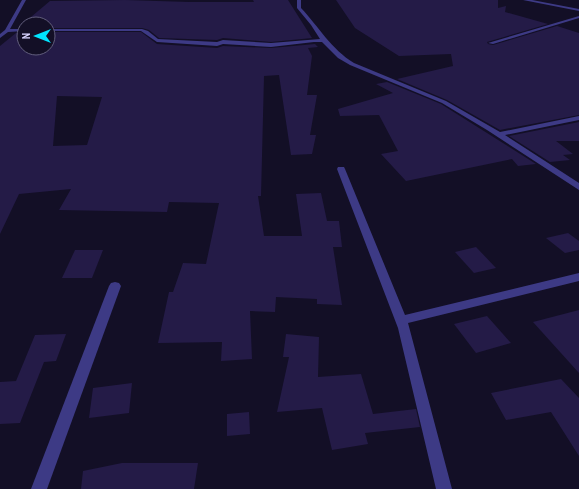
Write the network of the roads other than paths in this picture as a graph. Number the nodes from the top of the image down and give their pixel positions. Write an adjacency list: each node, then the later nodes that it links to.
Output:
1 (24, 0): 8 (street)
2 (299, 0): 10 (street)
3 (525, 0): 4 (street)
4 (579, 10)
5 (579, 17): 11 (street)
6 (16, 30): 8 (street)
7 (56, 30): 10 (street)
8 (7, 31): 9 (street)
9 (0, 37)
10 (324, 41): 13 (street)
11 (491, 43)
12 (579, 118): 13 (street)
13 (499, 134): 15 (street)
14 (341, 169): 18 (street)
15 (579, 187)
16 (579, 277): 18 (street)
17 (115, 286): 19 (street)
18 (402, 320): 20 (street)
19 (39, 489)
20 (444, 489)

